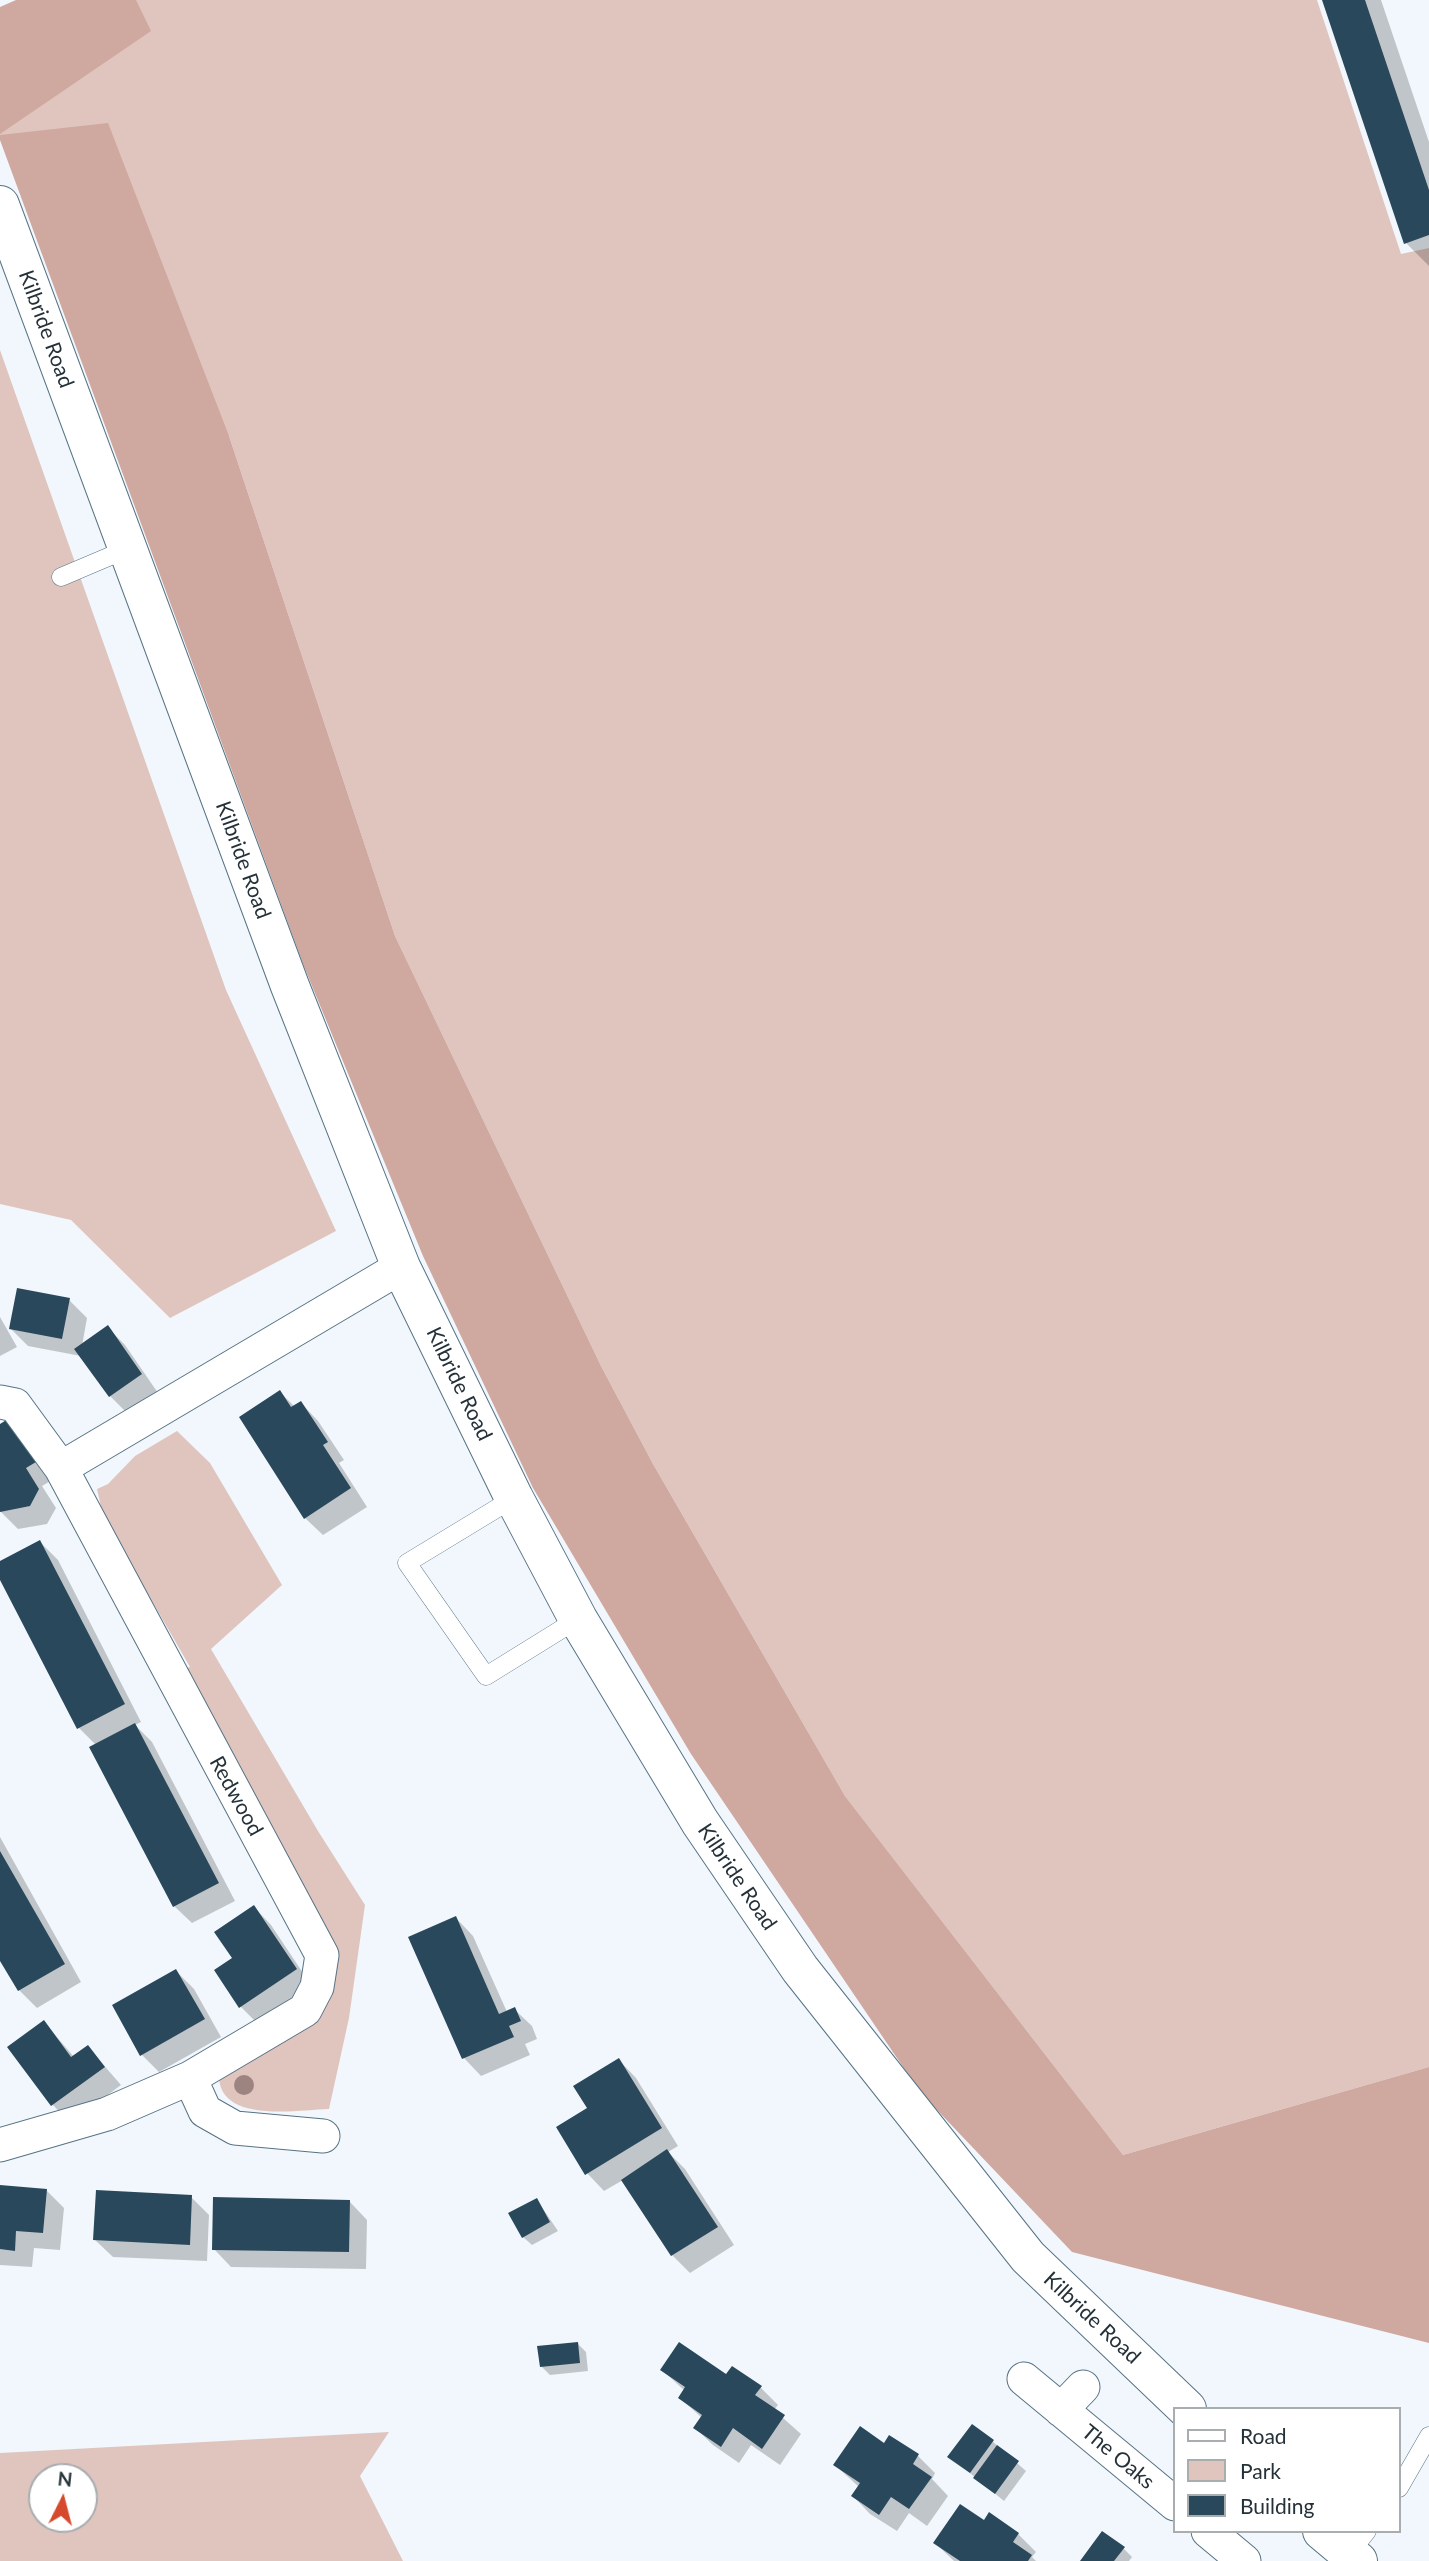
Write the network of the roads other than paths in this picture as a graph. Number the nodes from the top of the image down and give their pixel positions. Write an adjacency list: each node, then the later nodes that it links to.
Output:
1 (0, 205): 2 (street, Kilbride Road)
2 (127, 549): 3 (lane); 4 (street, Kilbride Road)
3 (61, 578)
4 (401, 1267): 6 (street); 7 (street, Kilbride Road)
5 (0, 1402): 6 (street, Redwood)
6 (61, 1468): 9 (street, Redwood)
7 (514, 1498): 8 (street, Kilbride Road); 8 (lane)
8 (578, 1619): 13 (street, Kilbride Road)
9 (190, 2078): 10 (street); 11 (street, Redwood)
10 (323, 2136)
11 (4, 2137)
12 (1024, 2379): 16 (street, The Oaks)
13 (1185, 2407)
14 (1429, 2437): 15 (lane)
15 (1401, 2485)
16 (1174, 2503)
17 (1210, 2533): 18 (street)
18 (1244, 2561)

